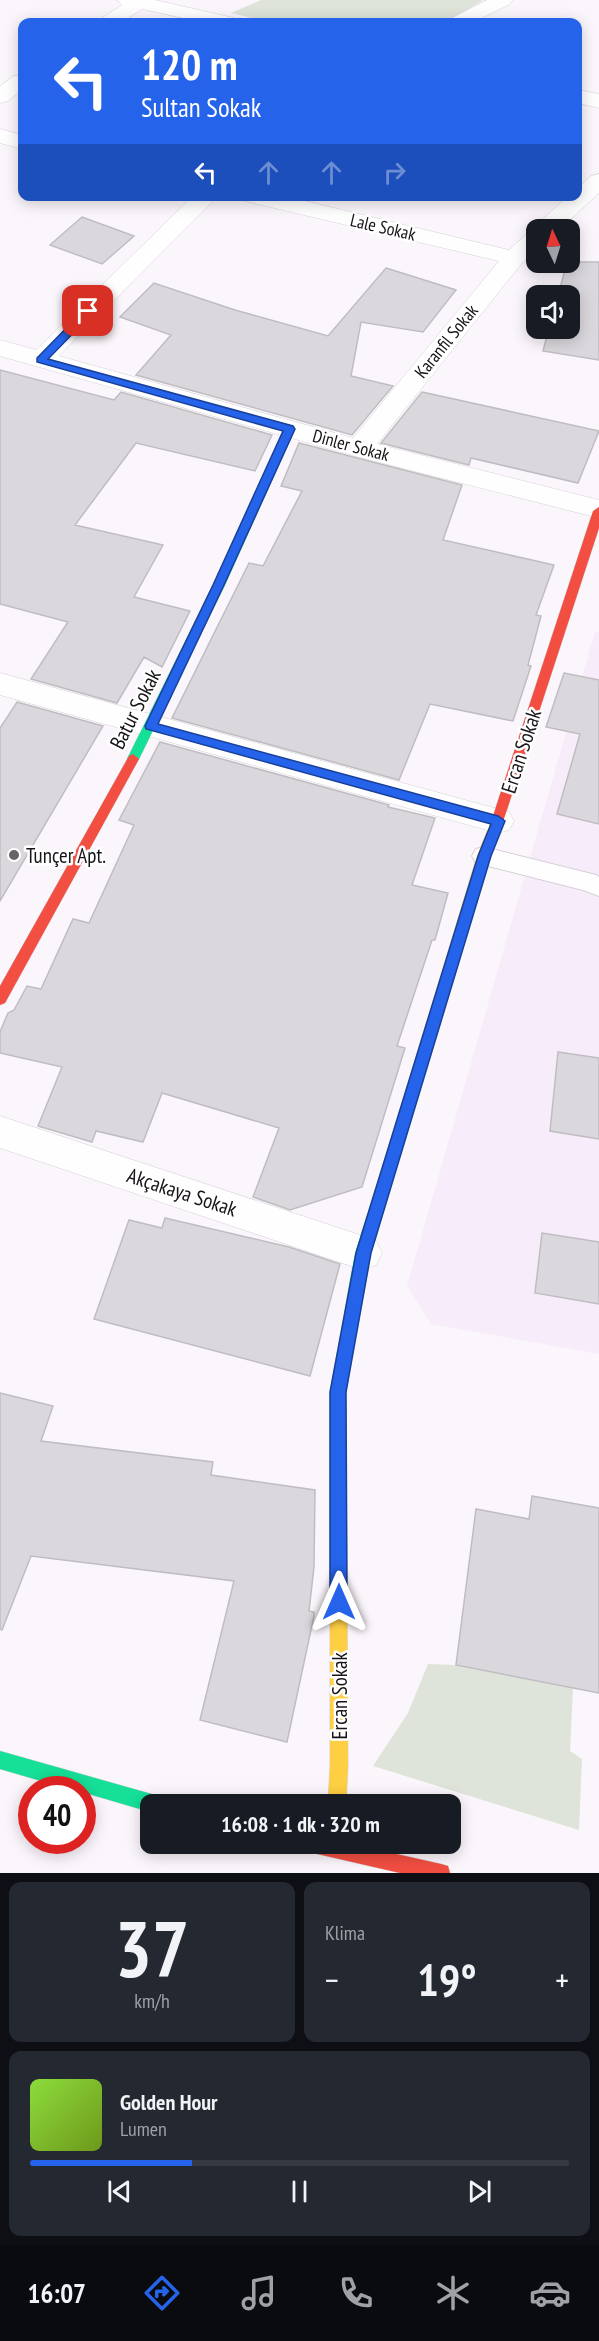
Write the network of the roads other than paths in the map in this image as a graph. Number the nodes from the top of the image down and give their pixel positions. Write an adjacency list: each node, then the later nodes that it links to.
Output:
1 (502, 0): 5 (street)
2 (136, 1): 3 (street); 4 (street)
3 (114, 18)
4 (210, 18)
5 (467, 18)
6 (18, 84): 7 (street)
7 (0, 96)
8 (582, 98): 9 (street)
9 (599, 101)
10 (0, 136): 11 (street)
11 (18, 141)
12 (599, 181): 13 (street)
13 (582, 196)
14 (202, 201): 21 (street)
15 (274, 201): 19 (street, Lale Sokak)
16 (577, 201): 17 (street)
17 (557, 219)
18 (526, 247): 19 (street, Karanfil Sokak)
19 (514, 258): 23 (street, Karanfil Sokak)
20 (0, 348): 21 (street, Dinler Sokak)
21 (41, 360): 22 (street, Dinler Sokak)
22 (290, 429): 23 (street, Dinler Sokak); 26 (street, Batur Sokak)
23 (359, 448): 24 (street, Dinler Sokak)
24 (599, 510): 27 (street, Ercan Sokak)
25 (0, 684): 26 (street)
26 (151, 726): 27 (street); 30 (street, Batur Sokak)
27 (498, 821): 28 (street, Ercan Sokak)
28 (484, 856): 29 (lane); 32 (street, Ercan Sokak)
29 (599, 887)
30 (0, 999)
31 (0, 1132): 32 (street, Akçakaya Sokak)
32 (363, 1253): 34 (street, Ercan Sokak)
33 (0, 1760): 35 (street)
34 (338, 1794)
35 (140, 1800)
36 (364, 1854): 37 (street)
37 (441, 1873)

